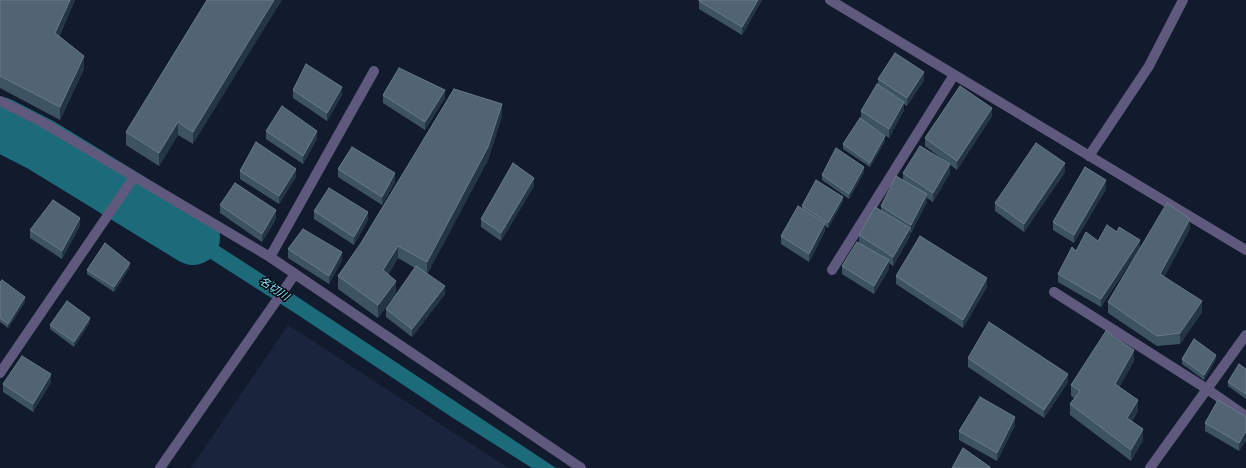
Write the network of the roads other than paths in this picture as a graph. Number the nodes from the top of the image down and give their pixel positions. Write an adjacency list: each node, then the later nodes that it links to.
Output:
1 (830, 0): 4 (street)
2 (1183, 0): 6 (street)
3 (374, 71): 9 (street)
4 (954, 75): 6 (street); 10 (street)
5 (0, 101): 7 (street)
6 (1089, 156): 8 (street)
7 (134, 176): 9 (street); 14 (street)
8 (1246, 250)
9 (270, 257): 11 (street)
10 (832, 270)
11 (295, 274): 17 (street); 18 (street)
12 (1054, 292): 15 (street)
13 (1246, 335): 15 (street)
14 (0, 373)
15 (1207, 389): 16 (street); 19 (street)
16 (1246, 416)
17 (160, 468)
18 (581, 468)
19 (1150, 468)

